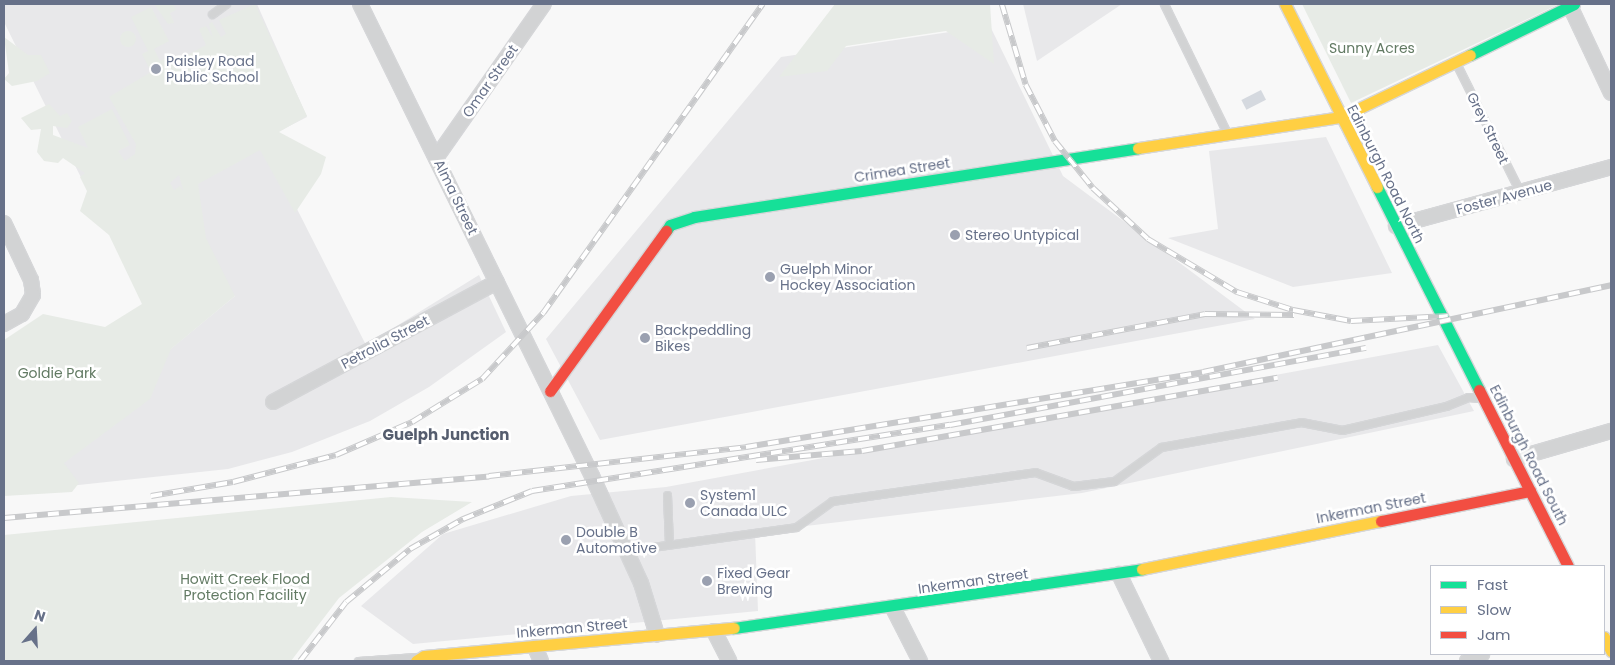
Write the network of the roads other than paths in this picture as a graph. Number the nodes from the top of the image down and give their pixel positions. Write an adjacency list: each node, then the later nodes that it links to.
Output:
1 (226, 4): 7 (lane)
2 (360, 4): 12 (street, Alma Street)
3 (544, 4): 12 (street, Omar Street)
4 (1164, 4): 11 (lane)
5 (1285, 4): 10 (street, Edinburgh Road North)
6 (1572, 5): 8 (street, Crimea Street); 9 (street)
7 (212, 14)
8 (1456, 63): 10 (street, Crimea Street); 14 (lane, Grey Street)
9 (1611, 93)
10 (1340, 117): 11 (street, Crimea Street); 16 (street, Edinburgh Road North)
11 (1228, 136): 20 (street, Crimea Street)
12 (436, 158): 17 (street, Alma Street)
13 (1611, 167): 14 (street, Foster Avenue)
14 (1520, 193): 16 (street, Foster Avenue)
15 (4, 223): 18 (street)
16 (1396, 226): 19 (street, Edinburgh Road North)
17 (497, 282): 20 (street, Alma Street); 22 (street, Petrolia Street)
18 (4, 324)
19 (1463, 357): 21 (street, Edinburgh Road South)
20 (550, 391): 28 (street, Alma Street)
21 (1483, 398): 24 (street, Edinburgh Road South); 27 (lane)
22 (273, 402)
23 (1611, 431): 24 (street)
24 (1514, 459): 25 (street, Edinburgh Road South)
25 (1530, 492): 29 (street, Edinburgh Road South); 30 (street, Inkerman Street)
26 (667, 495): 27 (lane)
27 (669, 544): 28 (lane)
28 (628, 554): 33 (street, Alma Street)
29 (1567, 565)
30 (1120, 574): 31 (street, Inkerman Street); 43 (street)
31 (893, 608): 32 (street, Inkerman Street); 42 (street)
32 (714, 631): 33 (street, Inkerman Street); 41 (street)
33 (657, 635): 35 (street, Inkerman Street)
34 (1605, 638): 36 (street)
35 (534, 647): 38 (street, Inkerman Street); 40 (street)
36 (1611, 651)
37 (1480, 655): 44 (street)
38 (420, 659): 39 (lane)
39 (358, 661)
40 (542, 661)
41 (729, 661)
42 (920, 661)
43 (1161, 661)
44 (1467, 661)

